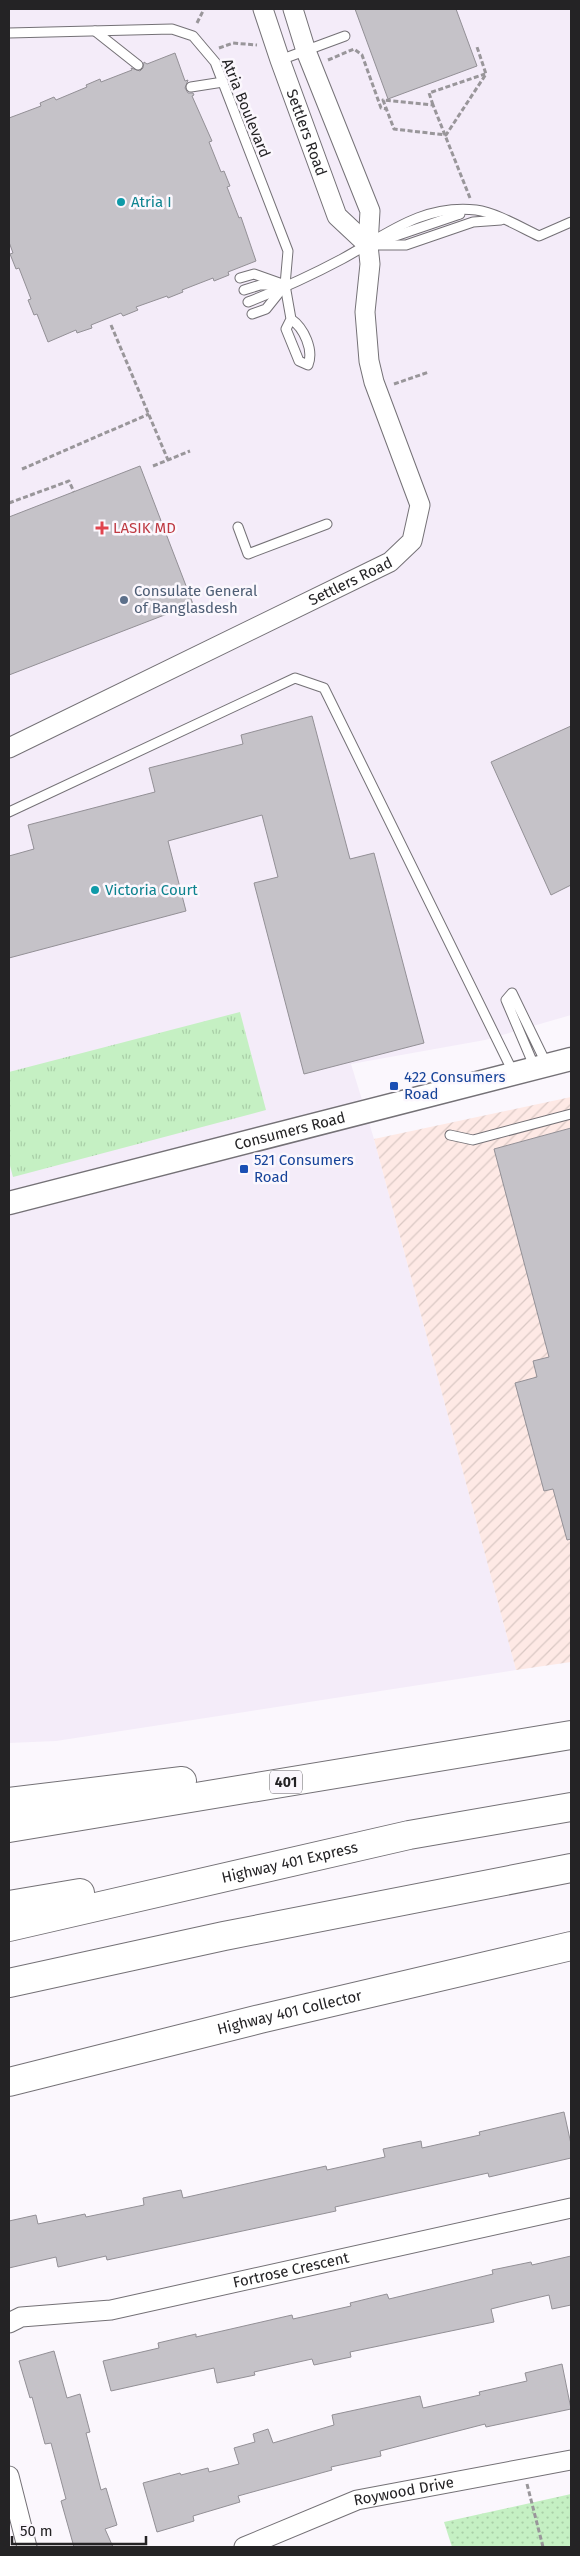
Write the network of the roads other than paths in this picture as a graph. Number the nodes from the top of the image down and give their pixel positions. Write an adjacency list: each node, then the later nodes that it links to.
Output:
1 (264, 9): 7 (street, Settlers Road)
2 (293, 9): 6 (street, Settlers Road)
3 (95, 31): 4 (lane, Atria Boulevard); 8 (lane); 9 (lane, Atria Boulevard)
4 (9, 33)
5 (345, 36): 6 (lane)
6 (306, 51): 7 (lane); 13 (street, Settlers Road)
7 (277, 52): 13 (street, Settlers Road)
8 (138, 65)
9 (223, 82): 10 (lane); 15 (lane, Atria Boulevard)
10 (191, 87)
11 (504, 220): 12 (lane); 13 (lane); 13 (lane)
12 (571, 222)
13 (368, 245): 15 (lane); 22 (street, Settlers Road)
14 (240, 278): 15 (lane)
15 (285, 285): 16 (lane); 17 (lane); 18 (lane); 19 (lane, Atria Boulevard)
16 (244, 290)
17 (248, 302)
18 (252, 314)
19 (290, 319)
20 (327, 524): 21 (lane)
21 (238, 527)
22 (9, 748)
23 (9, 812): 26 (lane)
24 (571, 1059): 25 (street, Consumers Road)
25 (541, 1067): 25 (lane); 26 (street, Consumers Road)
26 (513, 1074): 29 (street, Consumers Road)
27 (571, 1114): 28 (lane)
28 (450, 1135)
29 (9, 1203)
30 (567, 1735): 31 (highway); 33 (highway, 401)
31 (9, 1802)
32 (571, 1807): 34 (highway, Highway 401 Express)
33 (9, 1828)
34 (408, 1835): 36 (highway); 37 (highway, Highway 401 Express)
35 (571, 1868): 38 (highway)
36 (9, 1905)
37 (9, 1927)
38 (224, 1936): 40 (highway); 41 (highway)
39 (571, 1946): 42 (highway, Highway 401 Collector)
40 (9, 1983)
41 (9, 2001)
42 (81, 2063): 43 (highway); 44 (highway, Highway 401 Collector)
43 (9, 2077)
44 (9, 2082)
45 (571, 2208): 46 (street, Fortrose Crescent)
46 (9, 2323)
47 (571, 2460): 50 (street, Roywood Drive)
48 (9, 2476): 49 (street)
49 (26, 2547)
50 (244, 2547)

